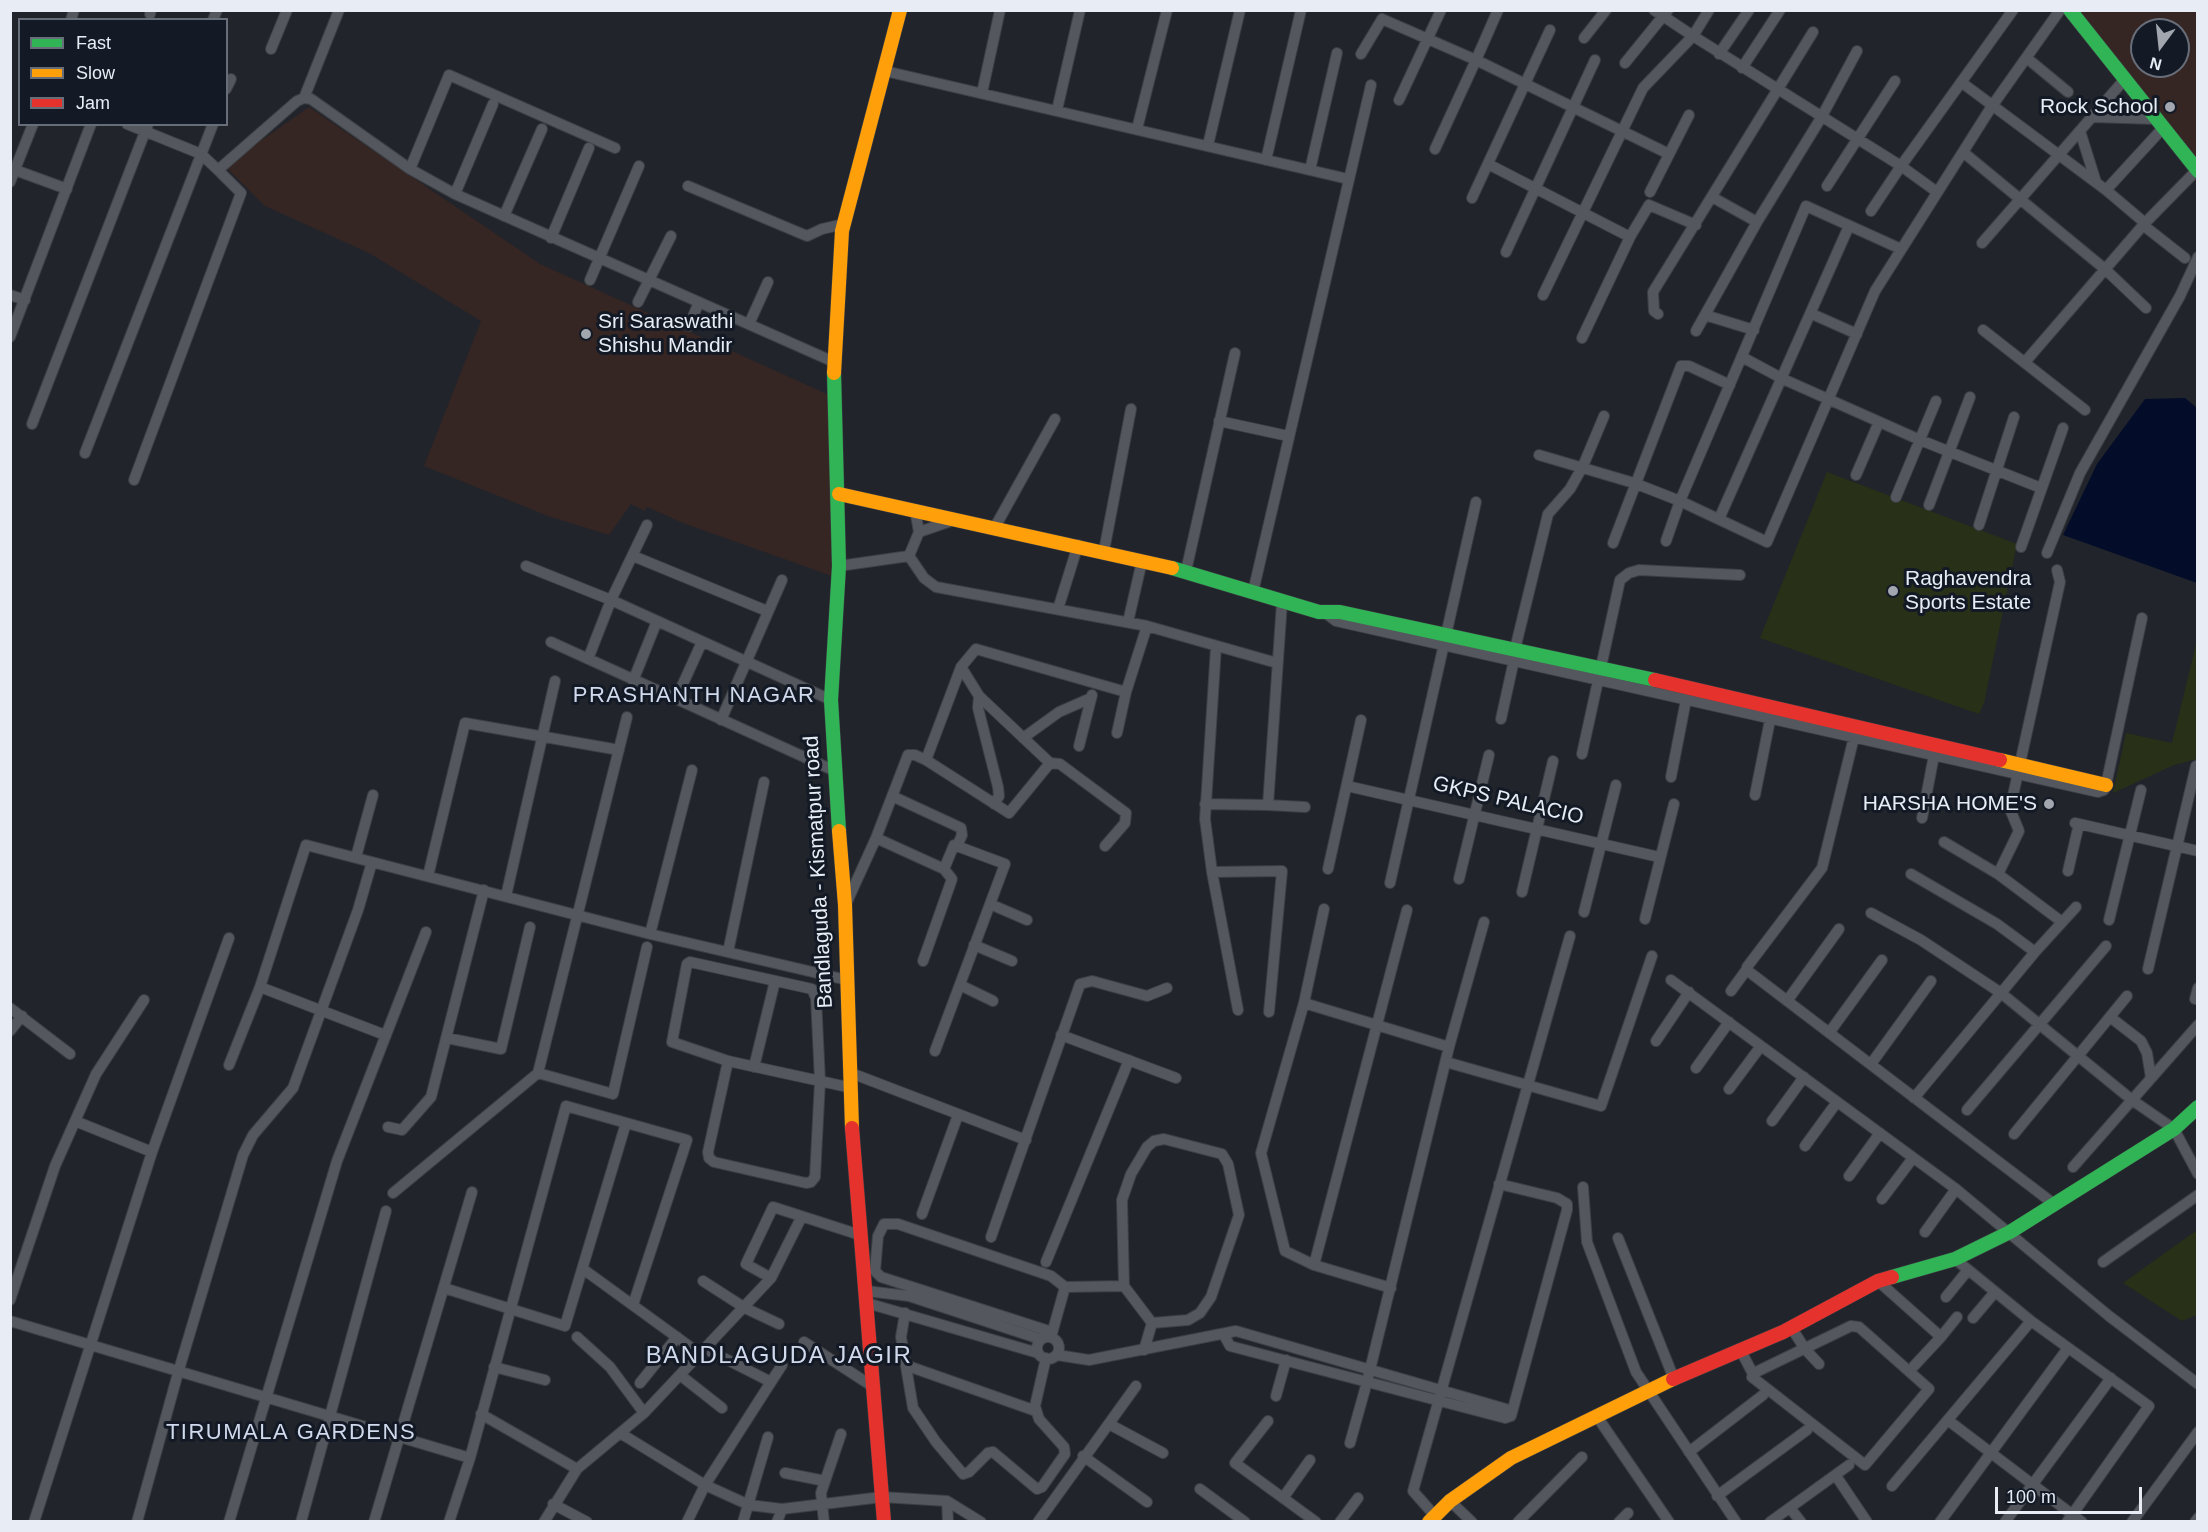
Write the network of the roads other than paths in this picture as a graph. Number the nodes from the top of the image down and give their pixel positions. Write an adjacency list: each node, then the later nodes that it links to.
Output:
1 (287, 10): 25 (street)
2 (339, 10): 44 (street)
3 (900, 10): 35 (street, Bandlaguda - Kismatpur road)
4 (1000, 10): 43 (street)
5 (1080, 10): 49 (street)
6 (1167, 10): 59 (street)
7 (1240, 10): 63 (street)
8 (1301, 10): 71 (street)
9 (1441, 10): 24 (street)
10 (1498, 10): 31 (street)
11 (1606, 10): 23 (street)
12 (1654, 10): 19 (street)
13 (1708, 10): 22 (street)
14 (1749, 10): 29 (street)
15 (1779, 10): 34 (street)
16 (2013, 10): 38 (street)
17 (2060, 10): 30 (street)
18 (2070, 10): 36 (street)
19 (1666, 14): 22 (street); 33 (street)
20 (1550, 30): 39 (street)
21 (1813, 32): 41 (street)
22 (1694, 36): 29 (street); 60 (street)
23 (1584, 38)
24 (1428, 39): 28 (street); 31 (street); 45 (street)
25 (271, 49)
26 (1857, 51): 52 (street)
27 (1337, 53): 78 (street)
28 (1361, 54)
29 (1719, 54): 34 (street)
30 (2028, 59): 42 (street); 47 (street)
31 (1476, 60): 39 (street); 66 (street)
32 (1595, 60): 48 (street)
33 (1625, 63)
34 (1742, 68): 41 (street)
35 (885, 70): 43 (street); 98 (street, Bandlaguda - Kismatpur road)
36 (2125, 80): 51 (street); 53 (street)
37 (1895, 81): 62 (street)
38 (1961, 82): 47 (street); 74 (street)
39 (1526, 84): 48 (street); 72 (street)
40 (1371, 85): 80 (street)
41 (1778, 90): 52 (street); 91 (street)
42 (2068, 92)
43 (982, 93): 49 (street)
44 (304, 98): 75 (street); 77 (street)
45 (1399, 100)
46 (493, 104): 90 (street)
47 (1992, 106): 67 (street); 70 (street)
48 (1574, 107): 60 (street); 86 (street)
49 (1057, 110): 59 (street)
50 (1689, 115): 69 (street)
51 (2092, 117): 53 (street); 61 (street)
52 (1821, 118): 62 (street); 97 (street)
53 (2158, 124): 79 (street); 87 (street)
54 (32, 126): 76 (street)
55 (90, 126): 85 (street)
56 (212, 126): 68 (street)
57 (147, 128): 68 (street); 148 (street)
58 (542, 129): 96 (street)
59 (1137, 129): 63 (street)
60 (1622, 131): 69 (street); 95 (street)
61 (2080, 131): 70 (street); 82 (street)
62 (1859, 141): 74 (street); 84 (street)
63 (1208, 145): 71 (street)
64 (615, 147): 75 (street)
65 (589, 148): 104 (street)
66 (1434, 149)
67 (1963, 152): 89 (street); 93 (street)
68 (201, 154): 77 (street); 153 (street)
69 (1670, 154): 88 (street)
70 (2059, 154): 82 (street); 93 (street)
71 (1266, 160): 78 (street)
72 (1488, 164): 86 (street); 92 (street)
73 (639, 166): 109 (street)
74 (1900, 166): 89 (street); 94 (street)
75 (410, 169): 90 (street)
76 (15, 170): 81 (street); 85 (street)
77 (218, 170): 158 (street)
78 (1310, 170): 80 (street)
79 (2197, 171): 99 (street)
80 (1348, 179): 150 (street)
81 (10, 182)
82 (2096, 182): 87 (street)
83 (688, 186): 98 (street)
84 (1827, 186)
85 (67, 189): 117 (street)
86 (1535, 190): 95 (street); 107 (street)
87 (2106, 190): 99 (street)
88 (1650, 192)
89 (1937, 192): 106 (street)
90 (455, 194): 96 (street)
91 (1712, 197): 97 (street); 100 (street)
92 (1472, 198)
93 (2019, 199): 105 (street); 111 (street)
94 (1871, 211)
95 (1583, 213): 103 (street); 116 (street)
96 (504, 216): 104 (street)
97 (1757, 222): 123 (street)
98 (844, 224): 134 (street, Bandlaguda - Kismatpur road)
99 (2144, 224): 110 (street); 111 (street)
100 (1696, 225): 103 (street); 121 (street)
101 (1849, 226): 106 (street); 122 (street); 126 (street)
102 (671, 236): 113 (street)
103 (1630, 237): 131 (street)
104 (551, 238): 109 (street)
105 (1982, 243)
106 (1901, 249): 129 (street)
107 (1506, 252)
108 (2198, 257): 178 (street)
109 (601, 258): 112 (street); 113 (street)
110 (2185, 258)
111 (2106, 270): 120 (street); 135 (street)
112 (590, 280)
113 (650, 280): 118 (street); 119 (street)
114 (768, 282): 124 (street)
115 (10, 295): 117 (street)
116 (1543, 295)
117 (25, 300): 130 (street)
118 (638, 302)
119 (699, 302): 124 (street); 125 (street)
120 (2146, 308)
121 (1658, 314)
122 (1812, 314): 129 (street); 136 (street)
123 (1705, 315): 126 (street); 128 (street)
124 (749, 324): 134 (street)
125 (689, 326)
126 (1754, 330): 133 (street)
127 (1983, 330): 135 (street)
128 (1696, 331)
129 (1857, 334): 139 (street)
130 (10, 337)
131 (1582, 338)
132 (1235, 353): 146 (street)
133 (1742, 357): 136 (street); 137 (street)
134 (834, 362): 161 (street, Bandlaguda - Kismatpur road)
135 (2025, 362): 142 (street)
136 (1784, 379): 139 (street); 168 (street)
137 (1730, 385): 159 (street); 163 (street)
138 (1970, 397): 152 (street)
139 (1829, 399): 147 (street); 168 (street)
140 (1936, 401): 151 (street)
141 (1131, 410): 177 (street)
142 (2085, 410)
143 (1604, 416): 155 (street)
144 (2014, 417): 156 (street)
145 (1055, 419): 171 (street)
146 (1220, 421): 150 (street); 185 (street)
147 (1879, 422): 151 (street); 157 (street)
148 (32, 424)
149 (2063, 428): 160 (street)
150 (1288, 436): 188 (street)
151 (1920, 440): 152 (street); 162 (street)
152 (1950, 452): 156 (street); 165 (street)
153 (85, 453)
154 (1539, 455): 155 (street)
155 (1583, 466): 159 (street); 201 (street)
156 (1997, 471): 160 (street); 170 (street)
157 (1856, 475)
158 (134, 480)
159 (1634, 483): 163 (street); 174 (street)
160 (2041, 488): 176 (street)
161 (838, 494): 166 (street); 183 (street, Bandlaguda - Kismatpur road)
162 (1896, 497)
163 (1680, 501): 168 (street); 173 (street)
164 (1476, 502): 197 (street)
165 (1929, 506)
166 (915, 510): 167 (street); 172 (street)
167 (957, 519): 171 (street); 172 (street)
168 (1719, 519)
169 (647, 525): 179 (street)
170 (1979, 525)
171 (995, 527): 175 (street)
172 (919, 532): 180 (street)
173 (1666, 541)
174 (1613, 543)
175 (1078, 545): 177 (street); 191 (street)
176 (2021, 548)
177 (1104, 551): 181 (street)
178 (2047, 553)
179 (633, 556): 189 (street); 192 (street)
180 (909, 556): 183 (street); 191 (street)
181 (1142, 561): 185 (street); 195 (street)
182 (526, 566): 189 (street)
183 (839, 566): 214 (street, Bandlaguda - Kismatpur road)
184 (2057, 570): 235 (street)
185 (1186, 571): 188 (street)
186 (1740, 575): 206 (street)
187 (782, 580): 192 (street)
188 (1253, 592): 190 (street)
189 (611, 600): 194 (street); 202 (street)
190 (1282, 602): 197 (street); 204 (street)
191 (1058, 609): 195 (street)
192 (767, 611): 203 (street)
193 (2142, 618): 240 (street)
194 (657, 621): 199 (street); 208 (street)
195 (1128, 622): 196 (street)
196 (1147, 626): 200 (street); 210 (street)
197 (1445, 639): 201 (street); 246 (street)
198 (551, 642): 202 (street)
199 (702, 642): 203 (street); 213 (street)
200 (1216, 647): 204 (street); 248 (street)
201 (1514, 655): 206 (street); 218 (street)
202 (588, 659): 208 (street)
203 (747, 662): 214 (street); 219 (street)
204 (1277, 663): 250 (street)
205 (961, 667): 209 (street); 211 (street); 230 (street)
206 (1599, 673): 215 (street); 216 (street); 228 (street)
207 (555, 681): 222 (street)
208 (633, 681): 213 (street)
209 (1095, 683): 210 (street); 212 (street)
210 (1126, 692): 221 (street)
211 (979, 696): 224 (street); 247 (street)
212 (1091, 698): 224 (street); 225 (street)
213 (675, 699): 219 (street)
214 (831, 700): 236 (street, Bandlaguda - Kismatpur road)
215 (1686, 700): 216 (street); 237 (street)
216 (1771, 712): 223 (street); 227 (street); 244 (street)
217 (627, 717): 226 (street)
218 (1501, 719)
219 (721, 720): 236 (street)
220 (1361, 720): 241 (street)
221 (1117, 733)
222 (544, 737): 226 (street); 272 (street); 277 (street)
223 (1854, 737): 227 (street); 306 (street)
224 (1023, 738): 232 (street)
225 (1079, 746)
226 (619, 750): 285 (street)
227 (1935, 750): 235 (street); 253 (street)
228 (1582, 754)
229 (1489, 755): 252 (street)
230 (926, 760): 245 (street); 247 (street)
231 (1553, 761): 254 (street)
232 (1050, 763): 247 (street); 260 (street)
233 (2196, 766): 261 (street)
234 (692, 770): 294 (street)
235 (2021, 770): 240 (street); 271 (street)
236 (834, 771): 279 (street, Bandlaguda - Kismatpur road)
237 (1671, 777)
238 (764, 782): 300 (street)
239 (1616, 784): 258 (street)
240 (2106, 785)
241 (1347, 786): 246 (street, GKPS PALACIO); 267 (street)
242 (2141, 790): 255 (street)
243 (373, 795): 263 (street)
244 (1755, 795)
245 (892, 796): 256 (street); 259 (street)
246 (1409, 798): 252 (street, GKPS PALACIO); 274 (street)
247 (994, 804)
248 (1205, 804): 250 (street); 269 (street)
249 (1674, 804): 264 (street)
250 (1268, 805): 251 (street)
251 (1305, 807)
252 (1474, 813): 254 (street, GKPS PALACIO); 273 (street)
253 (1922, 818)
254 (1537, 828): 258 (street, GKPS PALACIO); 276 (street)
255 (2128, 835): 261 (street); 268 (street); 288 (street)
256 (876, 838): 266 (street); 279 (street)
257 (1944, 842): 271 (street)
258 (1602, 843): 264 (street, GKPS PALACIO); 283 (street)
259 (957, 846): 266 (street); 278 (street)
260 (1105, 846)
261 (2177, 846): 262 (street); 307 (street)
262 (2198, 851)
263 (356, 857): 265 (street); 313 (street)
264 (1659, 857): 286 (street)
265 (372, 861): 272 (street); 327 (street)
266 (944, 869): 304 (street)
267 (1328, 869)
268 (2068, 871)
269 (1212, 872): 326 (street); 328 (street)
270 (1911, 874): 301 (street)
271 (1998, 874): 290 (street)
272 (428, 876): 275 (street)
273 (1459, 879)
274 (1390, 883)
275 (484, 890): 277 (street); 339 (street)
276 (1522, 892)
277 (506, 896): 285 (street)
278 (990, 904): 287 (street); 297 (street)
279 (845, 905): 308 (street, Bandlaguda - Kismatpur road)
280 (2076, 907): 290 (street)
281 (1324, 909): 324 (street)
282 (1407, 910): 334 (street)
283 (1584, 912)
284 (1871, 912): 318 (street)
285 (579, 915): 294 (street); 353 (street)
286 (1645, 919)
287 (1027, 920)
288 (2109, 920)
289 (1484, 922): 342 (street)
290 (2062, 922): 301 (street)
291 (530, 927): 339 (street)
292 (1839, 929): 322 (street)
293 (426, 932): 337 (street)
294 (650, 934): 300 (street)
295 (1570, 936): 359 (street)
296 (229, 938): 377 (street)
297 (974, 945): 305 (street); 312 (street)
298 (2106, 946): 332 (street)
299 (647, 947): 353 (street)
300 (728, 952): 308 (street)
301 (2035, 952): 318 (street)
302 (1652, 956): 359 (street)
303 (1882, 960): 336 (street)
304 (923, 961)
305 (1012, 961)
306 (1747, 969): 317 (street); 322 (street)
307 (2148, 969)
308 (847, 980): 354 (street, Bandlaguda - Kismatpur road)
309 (1671, 980): 316 (street)
310 (775, 981): 346 (street); 351 (street); 358 (street)
311 (1931, 981): 349 (street)
312 (960, 985): 323 (street); 343 (street)
313 (260, 987): 327 (street); 350 (street)
314 (1167, 988): 338 (street)
315 (2198, 988): 320 (street)
316 (1689, 992): 331 (street); 340 (street)
317 (1731, 992)
318 (2001, 993): 332 (street); 362 (street)
319 (2127, 996): 330 (street)
320 (2195, 999)
321 (144, 1000): 368 (street)
322 (1787, 1000): 336 (street)
323 (993, 1001)
324 (1304, 1003): 334 (street); 401 (street)
325 (10, 1008): 329 (street)
326 (1238, 1010)
327 (321, 1012): 337 (street); 446 (street)
328 (1269, 1012)
329 (22, 1016): 335 (street); 344 (street)
330 (2110, 1017): 345 (street); 357 (street)
331 (1729, 1022): 341 (street); 352 (street)
332 (2040, 1023): 345 (street); 366 (street)
333 (2198, 1025): 357 (street)
334 (1378, 1026): 342 (street); 401 (street)
335 (10, 1031)
336 (1829, 1033): 349 (street)
337 (385, 1035): 462 (street)
338 (1061, 1035): 347 (street); 375 (street)
339 (447, 1038): 371 (street)
340 (1656, 1041)
341 (1761, 1046): 355 (street); 361 (street)
342 (1449, 1047): 348 (street)
343 (935, 1051)
344 (70, 1054)
345 (2079, 1056): 363 (street); 374 (street)
346 (728, 1060): 351 (street); 358 (street)
347 (1129, 1060): 356 (street); 399 (street)
348 (1446, 1062): 359 (street); 410 (street)
349 (1870, 1064): 362 (street)
350 (229, 1065)
351 (754, 1067): 358 (street)
352 (1696, 1068)
353 (538, 1073): 386 (street)
354 (851, 1073): 360 (street, Bandlaguda - Kismatpur road); 367 (street)
355 (1804, 1077): 364 (street); 369 (street)
356 (1176, 1078)
357 (2151, 1078): 363 (street)
358 (820, 1082): 360 (street)
359 (1527, 1087): 382 (street)
360 (852, 1088): 395 (street, Bandlaguda - Kismatpur road)
361 (1729, 1089)
362 (1914, 1098): 389 (street)
363 (2132, 1100): 372 (street); 379 (street)
364 (1837, 1102): 373 (street); 376 (street)
365 (2198, 1107): 372 (street)
366 (1967, 1110)
367 (958, 1115): 375 (street); 391 (street)
368 (75, 1121): 377 (street); 414 (street)
369 (1772, 1121)
370 (626, 1123): 402 (street); 415 (street); 416 (street)
371 (388, 1127)
372 (2174, 1129): 380 (street); 389 (street)
373 (1880, 1133): 378 (street); 381 (street)
374 (2014, 1134)
375 (1026, 1140): 396 (street)
376 (1805, 1146)
377 (153, 1152): 432 (street)
378 (1913, 1158): 384 (street); 388 (street)
379 (2073, 1167)
380 (2198, 1174)
381 (1850, 1176)
382 (1499, 1184): 461 (street); 461 (street)
383 (1583, 1186): 458 (street)
384 (1956, 1189): 393 (street); 394 (street)
385 (472, 1192): 409 (street)
386 (393, 1193)
387 (2198, 1195): 400 (street)
388 (1882, 1199)
389 (2054, 1204): 394 (street)
390 (386, 1211): 468 (street)
391 (922, 1214)
392 (801, 1218): 395 (street); 404 (street); 404 (street)
393 (1925, 1232)
394 (2010, 1232): 398 (street); 455 (street)
395 (860, 1235): 412 (street, Bandlaguda - Kismatpur road)
396 (991, 1237)
397 (1618, 1238): 450 (street)
398 (1955, 1259): 403 (street); 406 (street)
399 (1046, 1262)
400 (2103, 1262)
401 (1314, 1265): 410 (street)
402 (583, 1269): 415 (street); 416 (street)
403 (1968, 1270): 411 (street); 413 (street)
404 (771, 1278): 417 (street)
405 (703, 1281): 417 (street)
406 (1878, 1281): 425 (street); 430 (street)
407 (1124, 1286): 408 (street); 423 (street); 423 (street)
408 (1065, 1287): 427 (street); 427 (street)
409 (444, 1288): 416 (street); 476 (street)
410 (1391, 1288): 445 (street)
411 (1995, 1292): 420 (street); 422 (street)
412 (867, 1297): 418 (street); 427 (street); 457 (street, Bandlaguda - Kismatpur road)
413 (1946, 1297)
414 (10, 1300)
415 (633, 1305): 429 (street)
416 (510, 1307): 444 (street)
417 (745, 1308): 424 (street); 437 (street)
418 (905, 1313): 438 (street); 442 (street)
419 (1957, 1317): 430 (street)
420 (1973, 1318)
421 (10, 1321): 432 (street)
422 (2031, 1321): 433 (street); 470 (street)
423 (1152, 1323): 435 (street)
424 (779, 1324)
425 (1791, 1327): 434 (street); 436 (street)
426 (1224, 1335): 435 (street); 439 (street); 445 (street)
427 (1047, 1336): 438 (street); 438 (street)
428 (577, 1337): 465 (street)
429 (677, 1337): 437 (street); 454 (street)
430 (1941, 1337): 443 (street)
431 (804, 1342): 457 (street)
432 (92, 1346): 446 (street); 511 (street)
433 (2068, 1348): 449 (street); 481 (street)
434 (1805, 1349): 440 (street); 447 (street); 447 (street)
435 (1144, 1350): 438 (street)
436 (1741, 1351): 447 (street); 450 (street)
437 (703, 1352): 448 (street); 452 (street)
438 (1047, 1355): 464 (street)
439 (1286, 1360): 453 (street); 460 (street)
440 (1819, 1364)
441 (782, 1365): 452 (street)
442 (908, 1366): 464 (street); 464 (street)
443 (1914, 1366)
444 (494, 1367): 451 (street); 466 (street)
445 (1370, 1370): 453 (street); 461 (street)
446 (178, 1373): 462 (street); 512 (street)
447 (1753, 1374)
448 (680, 1376): 463 (street); 465 (street)
449 (2110, 1378): 491 (street); 508 (street)
450 (1674, 1379): 458 (street)
451 (545, 1380)
452 (771, 1382): 492 (street)
453 (1367, 1382): 461 (street); 478 (street)
454 (640, 1383)
455 (2198, 1384)
456 (1136, 1386): 471 (street)
457 (875, 1388): 496 (street, Bandlaguda - Kismatpur road)
458 (1646, 1390): 467 (street); 479 (street)
459 (1763, 1395): 479 (street)
460 (1276, 1396)
461 (1441, 1396): 510 (street)
462 (264, 1398): 468 (street); 513 (street)
463 (722, 1408)
464 (1036, 1412)
465 (644, 1413): 474 (street)
466 (481, 1414): 484 (street); 487 (street)
467 (1596, 1415): 500 (street); 533 (street)
468 (330, 1416): 476 (street); 514 (street)
469 (1268, 1421): 497 (street)
470 (1949, 1421): 481 (street); 493 (street)
471 (1109, 1424): 480 (street); 482 (street)
472 (1807, 1430): 495 (street)
473 (2198, 1432): 541 (street)
474 (620, 1433): 487 (street); 492 (street)
475 (841, 1434): 490 (street)
476 (401, 1436): 484 (street); 515 (street)
477 (768, 1437): 503 (street)
478 (1350, 1443)
479 (1689, 1452): 495 (street)
480 (1162, 1453)
481 (1991, 1454): 491 (street); 538 (street)
482 (1083, 1456): 501 (street); 526 (street)
483 (1582, 1457): 531 (street)
484 (470, 1458): 516 (street)
485 (1310, 1460): 497 (street)
486 (1849, 1466): 489 (street)
487 (577, 1469): 502 (street)
488 (785, 1473): 490 (street)
489 (1836, 1476): 505 (street); 537 (street)
490 (825, 1481): 504 (street)
491 (2033, 1484): 508 (street); 539 (street)
492 (705, 1485): 503 (street); 519 (street)
493 (1892, 1486)
494 (1200, 1489): 527 (street)
495 (1717, 1496): 534 (street)
496 (882, 1497): 499 (street); 504 (street); 523 (street, Bandlaguda - Kismatpur road)
497 (1283, 1498): 528 (street)
498 (1358, 1498): 529 (street)
499 (946, 1501): 524 (street); 525 (street)
500 (1450, 1501): 510 (street); 530 (street)
501 (1147, 1502)
502 (553, 1504): 517 (street); 518 (street)
503 (749, 1505): 506 (street); 520 (street)
504 (823, 1506): 506 (street); 522 (street)
505 (1790, 1508): 535 (street); 536 (street)
506 (782, 1509): 521 (street)
507 (1628, 1513): 532 (street)
508 (2070, 1518): 540 (street)
509 (2198, 1518): 542 (street)
510 (1432, 1519)
511 (34, 1521)
512 (137, 1521)
513 (229, 1521)
514 (301, 1521)
515 (374, 1521)
516 (449, 1521)
517 (544, 1521)
518 (587, 1521)
519 (687, 1521)
520 (743, 1521)
521 (777, 1521)
522 (824, 1521)
523 (884, 1521)
524 (948, 1521)
525 (981, 1521)
526 (1038, 1521)
527 (1245, 1521)
528 (1316, 1521)
529 (1341, 1521)
530 (1472, 1521)
531 (1518, 1521)
532 (1619, 1521)
533 (1669, 1521)
534 (1736, 1521)
535 (1770, 1521)
536 (1800, 1521)
537 (1867, 1521)
538 (1940, 1521)
539 (2006, 1521)
540 (2082, 1521)
541 (2132, 1521)
542 (2195, 1521)

